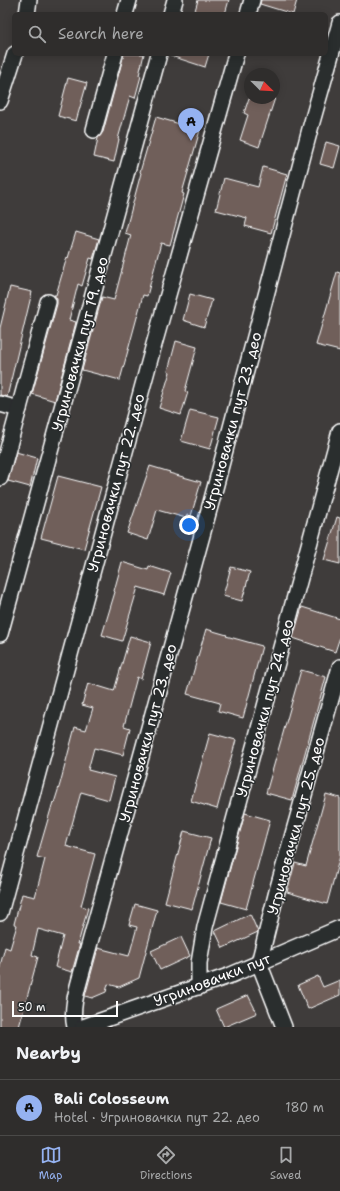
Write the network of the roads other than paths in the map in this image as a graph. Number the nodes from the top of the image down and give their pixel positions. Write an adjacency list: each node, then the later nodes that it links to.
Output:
1 (29, 0): 5 (street)
2 (129, 0): 6 (street)
3 (174, 0): 7 (street)
4 (252, 0): 8 (street)
5 (27, 12)
6 (126, 12)
7 (171, 12)
8 (249, 12)
9 (340, 23): 27 (street, Угриновачки пут 23. део)
10 (13, 56): 14 (street)
11 (114, 56): 15 (street)
12 (158, 56): 21 (street, Угриновачки пут 19. део)
13 (235, 56): 23 (street, Угриновачки пут 22. део)
14 (0, 101)
15 (94, 130)
16 (48, 302): 18 (street)
17 (0, 404): 18 (street)
18 (19, 409): 20 (street)
19 (340, 431): 26 (street, Угриновачки пут 24. део)
20 (0, 478)
21 (0, 634)
22 (340, 666): 25 (street, Угриновачки пут 25. део)
23 (0, 913)
24 (340, 928): 25 (street, Угриновачки пут)
25 (259, 963): 26 (street, Угриновачки пут); 29 (street)
26 (198, 987): 28 (street, Угриновачки пут)
27 (74, 1027)
28 (83, 1027)
29 (284, 1027)

